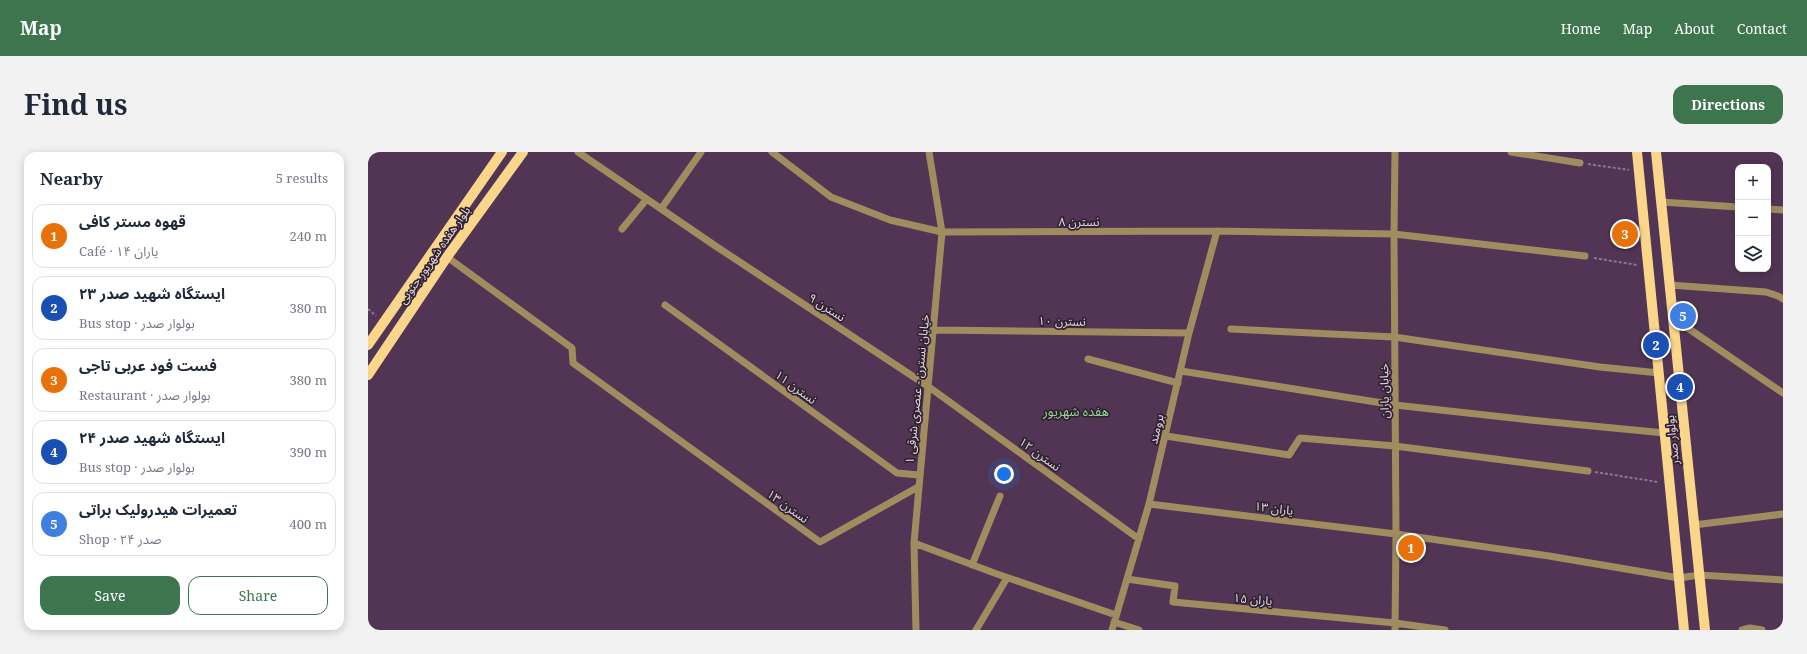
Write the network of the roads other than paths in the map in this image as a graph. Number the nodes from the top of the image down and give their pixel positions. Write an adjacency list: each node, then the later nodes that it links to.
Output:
1 (502, 152): 32 (main road, بلوار هفده شهریور جنوبی)
2 (523, 152): 23 (main road, بلوار هفده شهریور جنوبی)
3 (578, 152): 12 (street, نسترن ۹)
4 (701, 152): 15 (street)
5 (772, 152): 20 (street, نسترن ۸)
6 (929, 152): 20 (street, خیابان نسترن - عنصری شرقی ۱)
7 (1395, 152): 21 (street, خیابان یاران)
8 (1511, 152): 11 (street)
9 (1636, 152): 35 (main road, بولوار صدر)
10 (1656, 152): 13 (main road, بولوار صدر)
11 (1580, 163)
12 (646, 200): 15 (street, نسترن ۹); 18 (street)
13 (1661, 202): 14 (street); 24 (main road, بولوار صدر)
14 (1735, 207)
15 (661, 209): 38 (street, نسترن ۹)
16 (1771, 209): 17 (street)
17 (1783, 210)
18 (622, 229)
19 (1217, 231): 20 (street, نسترن ۸); 21 (street, نسترن ۸); 30 (street, برومند)
20 (942, 232): 29 (street, خیابان نسترن - عنصری شرقی ۱)
21 (1394, 234): 22 (street, نسترن ۸); 31 (street, خیابان یاران)
22 (1585, 256)
23 (447, 257): 36 (main road, بلوار هفده شهریور جنوبی); 46 (street, نسترن ۱۳)
24 (1670, 285): 25 (street); 27 (main road, بولوار صدر)
25 (1783, 299)
26 (665, 305): 45 (street, نسترن ۱۱)
27 (1673, 318): 39 (street); 50 (main road, بولوار صدر)
28 (1231, 329): 31 (street)
29 (934, 330): 30 (street, نسترن ۱۰); 38 (street, خیابان نسترن - عنصری شرقی ۱)
30 (1189, 333): 34 (street, برومند)
31 (1394, 337): 35 (street); 40 (street, خیابان یاران)
32 (368, 345)
33 (1088, 359): 37 (street)
34 (1182, 371): 37 (street, برومند); 40 (street)
35 (1659, 373): 41 (main road, بولوار صدر)
36 (368, 375)
37 (1178, 383): 42 (street, برومند)
38 (929, 387): 45 (street, خیابان نسترن - عنصری شرقی ۱); 52 (street, نسترن ۱۲)
39 (1783, 393)
40 (1395, 405): 41 (street); 43 (street, خیابان یاران)
41 (1665, 433): 57 (main road, بولوار صدر)
42 (1166, 436): 43 (street); 48 (street, برومند)
43 (1395, 446): 44 (street); 51 (street, خیابان یاران)
44 (1588, 470)
45 (919, 475): 46 (street, خیابان نسترن - عنصری شرقی ۱)
46 (918, 486): 53 (street, خیابان نسترن - عنصری شرقی ۱)
47 (1000, 496): 54 (street)
48 (1149, 504): 51 (street, یاران ۱۳); 52 (street, برومند)
49 (1783, 514): 50 (street)
50 (1694, 525): 55 (main road, بولوار صدر)
51 (1396, 534): 57 (street, یاران ۱۳); 62 (street, خیابان یاران)
52 (1139, 539): 58 (street, برومند)
53 (914, 543): 54 (street); 63 (street, خیابان نسترن - عنصری شرقی ۱)
54 (972, 565): 56 (street)
55 (1699, 575): 57 (street, یاران ۱۳); 59 (street, یاران ۱۳); 68 (main road, بولوار صدر)
56 (1007, 578): 60 (street); 64 (street)
57 (1679, 578): 67 (main road, بولوار صدر)
58 (1127, 579): 60 (street, برومند); 62 (street, یاران ۱۵)
59 (1783, 580)
60 (1116, 615): 61 (street, برومند)
61 (1113, 626): 65 (street)
62 (1395, 627): 66 (street)
63 (916, 630)
64 (976, 630)
65 (1139, 630)
66 (1445, 630)
67 (1684, 630)
68 (1705, 630)
69 (1742, 630): 70 (street)
70 (1762, 630)

